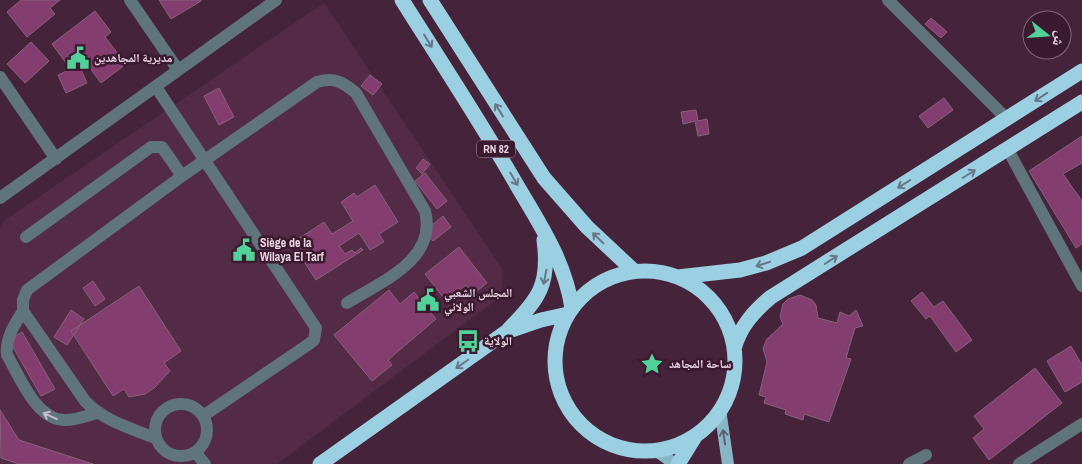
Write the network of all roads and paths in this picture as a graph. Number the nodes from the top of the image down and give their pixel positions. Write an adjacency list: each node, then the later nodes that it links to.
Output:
1 (130, 0): 6 (street)
2 (276, 0): 6 (street)
3 (402, 0): 17 (highway, RN 82, one-way to 17)
4 (430, 0): 19 (highway, RN 82, one-way to 4)
5 (888, 0): 11 (street)
6 (178, 70): 9 (street)
7 (1082, 71): 11 (highway, one-way to 11)
8 (0, 77): 13 (street)
9 (156, 87): 13 (street); 14 (street)
10 (1082, 102): 12 (highway)
11 (1008, 119): 20 (highway, one-way to 20)
12 (1008, 150): 21 (street); 26 (highway, one-way to 12)
13 (56, 159): 16 (street)
14 (204, 160): 15 (street); 22 (street); 29 (street)
15 (182, 176): 18 (street); 23 (street)
16 (0, 198)
17 (543, 229): 24 (highway, RN 82); 25 (highway, one-way to 25)
18 (26, 238)
19 (634, 271): 20 (highway); 24 (highway)
20 (678, 277): 26 (highway)
21 (1082, 286)
22 (347, 303)
23 (23, 311): 28 (street); 28 (street, one-way to 23)
24 (570, 311): 25 (highway); 33 (highway)
25 (506, 332): 37 (highway, one-way to 37)
26 (734, 350): 27 (highway)
27 (720, 409): 31 (highway); 39 (main road, one-way to 27)
28 (97, 413): 32 (street)
29 (203, 416): 32 (street); 34 (street)
30 (1082, 424): 41 (street)
31 (696, 434): 33 (highway); 38 (highway)
32 (156, 438): 34 (street)
33 (655, 450): 38 (main road)
34 (196, 452): 36 (street)
35 (926, 455): 40 (street)
36 (204, 464)
37 (320, 464)
38 (676, 464)
39 (728, 464)
40 (909, 464)
41 (1019, 464)

